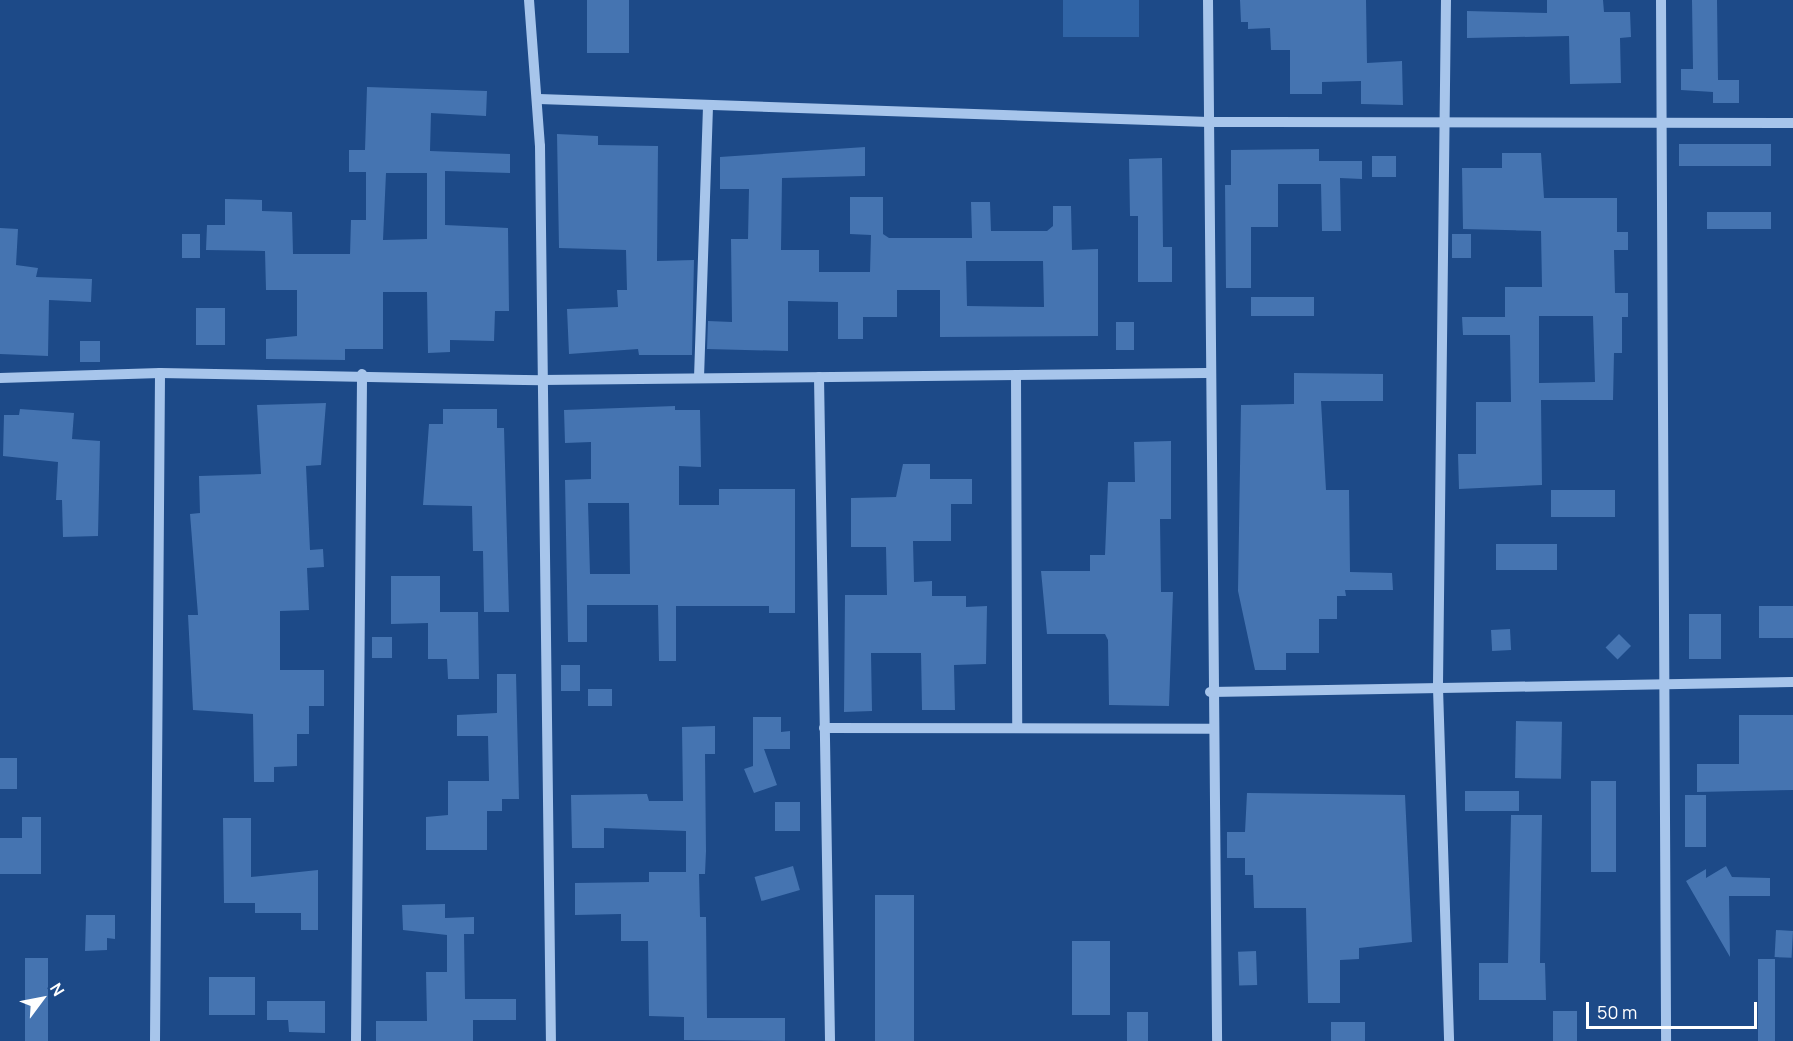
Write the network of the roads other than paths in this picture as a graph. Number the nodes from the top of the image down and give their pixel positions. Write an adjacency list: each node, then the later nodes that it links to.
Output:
1 (529, 0): 5 (street)
2 (1208, 0): 8 (street)
3 (1446, 0): 9 (street)
4 (1661, 0): 7 (street)
5 (539, 99): 6 (street); 18 (street)
6 (708, 107): 8 (street); 17 (street)
7 (1661, 120): 9 (street); 10 (street); 20 (street)
8 (1209, 122): 9 (street); 12 (street)
9 (1447, 122): 21 (street)
10 (1793, 123)
11 (160, 373): 13 (street); 16 (street); 26 (street)
12 (1207, 373): 14 (street); 22 (street)
13 (362, 375): 18 (street); 27 (street)
14 (1016, 375): 15 (street); 24 (street)
15 (819, 377): 17 (street); 23 (street)
16 (0, 378)
17 (699, 378): 18 (street)
18 (541, 380): 28 (street)
19 (1793, 682): 20 (street)
20 (1662, 686): 21 (street); 32 (street)
21 (1438, 688): 22 (street); 31 (street)
22 (1210, 692): 25 (street)
23 (824, 728): 24 (street); 29 (street)
24 (1017, 728): 25 (street)
25 (1211, 729): 30 (street)
26 (155, 1041)
27 (356, 1041)
28 (551, 1041)
29 (830, 1041)
30 (1216, 1041)
31 (1449, 1041)
32 (1666, 1041)

